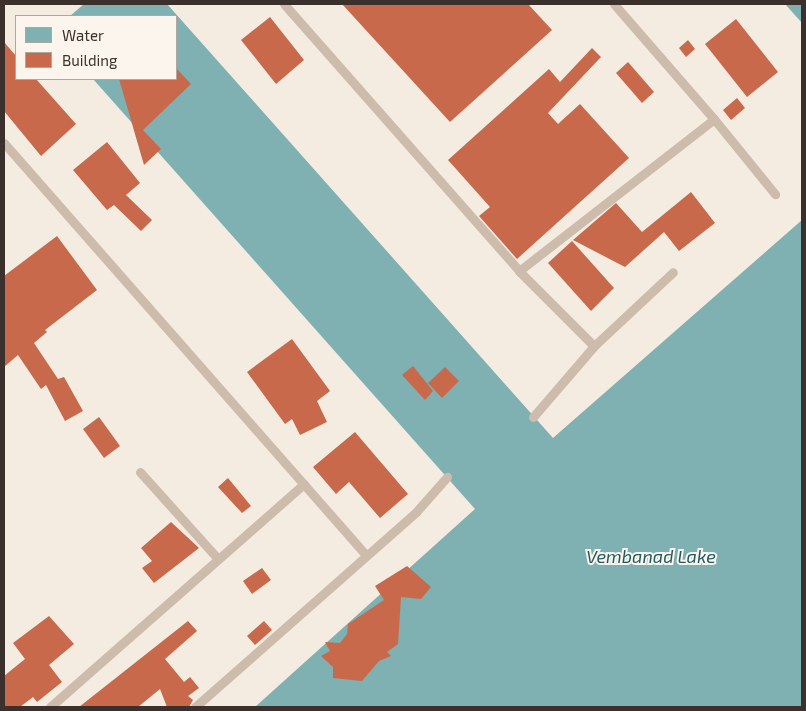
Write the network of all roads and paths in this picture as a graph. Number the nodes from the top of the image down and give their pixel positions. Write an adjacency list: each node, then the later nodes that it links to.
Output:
1 (284, 4): 6 (lane)
2 (614, 4): 3 (lane)
3 (714, 119): 5 (lane); 6 (lane)
4 (4, 143): 12 (lane)
5 (774, 194)
6 (519, 271): 8 (lane)
7 (673, 272): 8 (lane)
8 (594, 346): 9 (lane)
9 (533, 417)
10 (140, 472): 14 (lane)
11 (447, 477): 13 (lane)
12 (304, 484): 13 (lane); 14 (lane)
13 (366, 555): 16 (lane)
14 (218, 559): 15 (lane)
15 (50, 707)
16 (194, 707)

